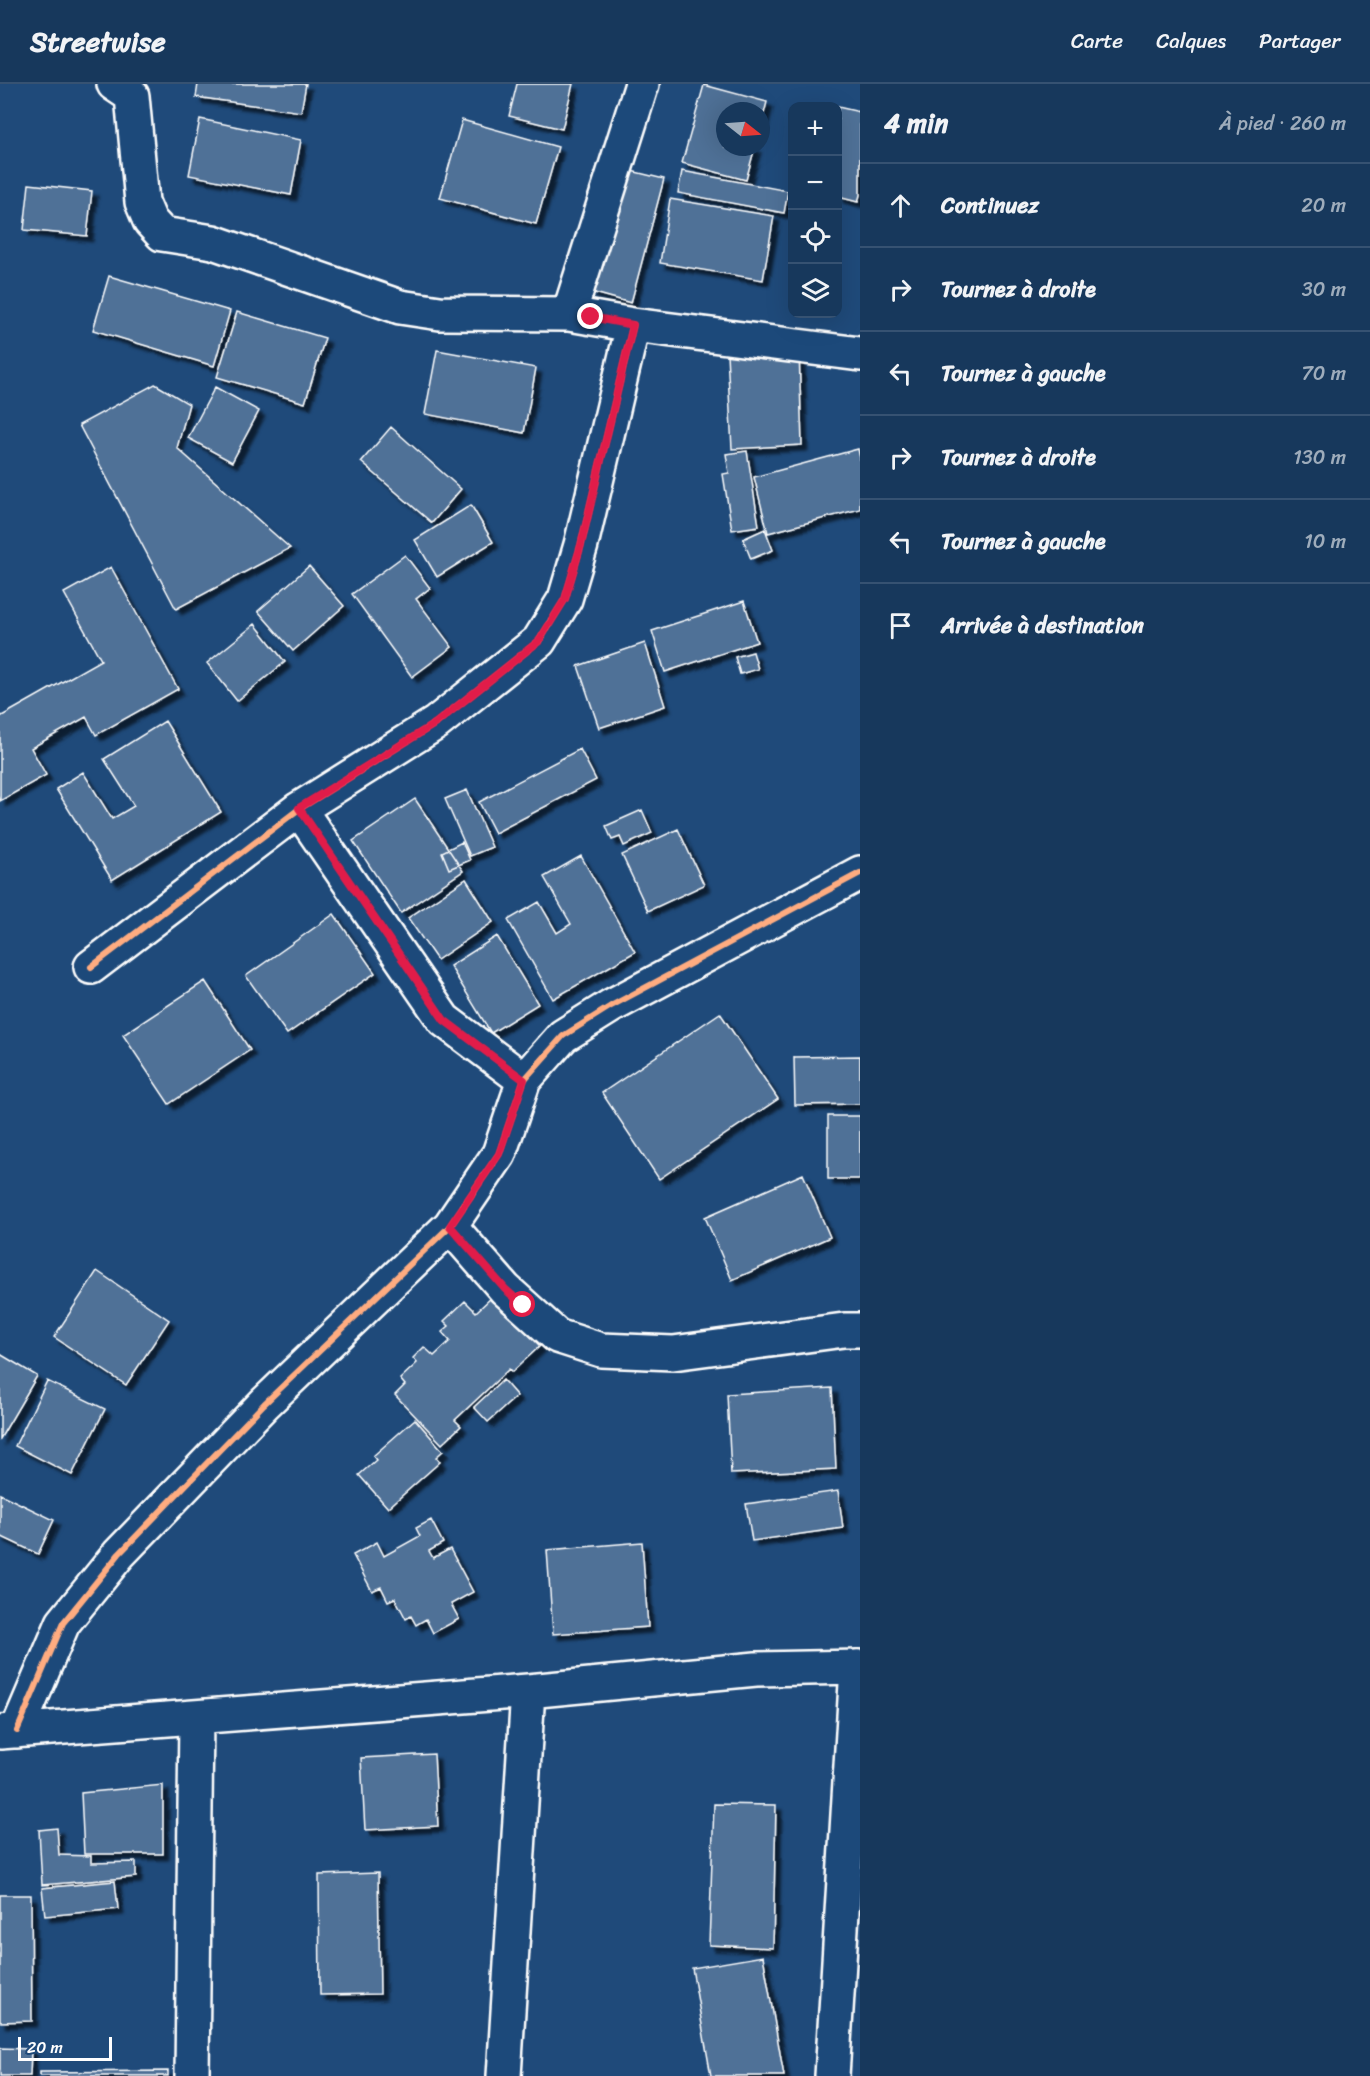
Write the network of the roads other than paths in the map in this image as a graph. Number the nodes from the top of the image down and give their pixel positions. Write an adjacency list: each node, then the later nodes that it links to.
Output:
1 (114, 84): 3 (street)
2 (642, 84): 3 (street)
3 (569, 314): 4 (street)
4 (633, 325): 5 (street); 6 (street)
5 (860, 354)
6 (299, 808): 8 (street); 9 (street)
7 (860, 873): 9 (street)
8 (91, 967)
9 (524, 1080): 10 (street)
10 (450, 1226): 11 (street); 15 (street)
11 (860, 1330)
12 (859, 1667): 13 (street); 18 (street)
13 (528, 1691): 14 (street); 17 (street)
14 (196, 1718): 15 (street); 16 (street)
15 (9, 1731)
16 (192, 2076)
17 (504, 2076)
18 (832, 2076)

